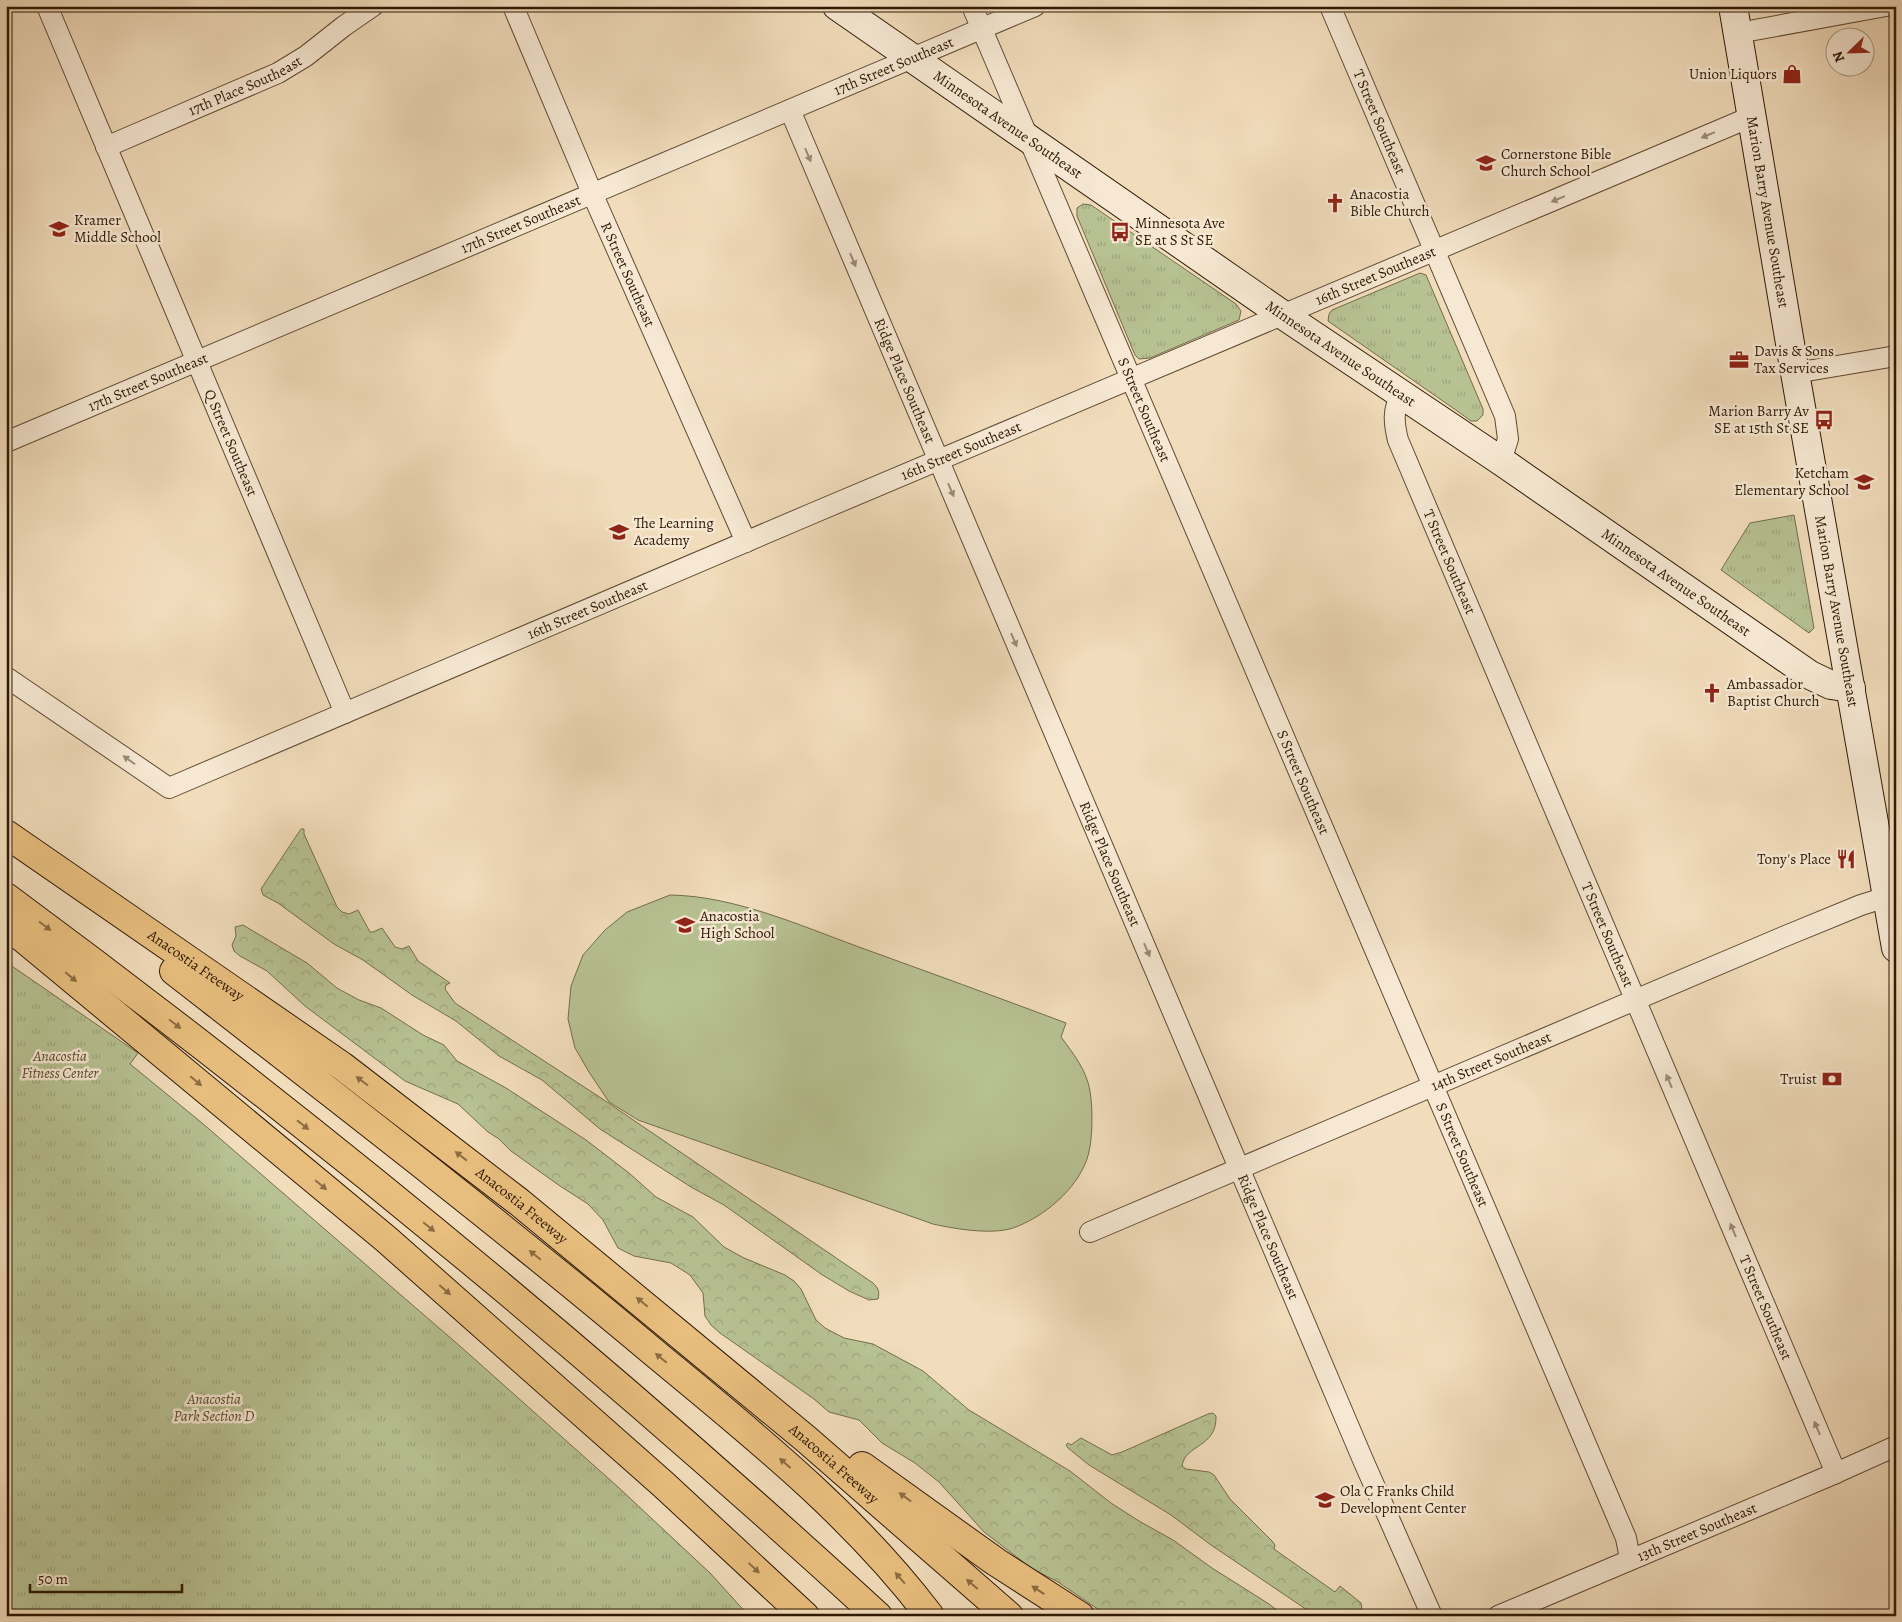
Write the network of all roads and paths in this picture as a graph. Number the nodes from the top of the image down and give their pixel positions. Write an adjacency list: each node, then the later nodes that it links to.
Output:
1 (47, 6): 16 (street, Q Street Southeast)
2 (373, 6): 16 (street, 17th Place Southeast)
3 (513, 6): 17 (street, R Street Southeast)
4 (837, 6): 12 (main road, Minnesota Avenue Southeast)
5 (972, 6): 10 (street, S Street Southeast)
6 (1035, 6): 10 (street, 17th Street Southeast)
7 (1330, 6): 18 (street, T Street Southeast)
8 (1733, 6): 11 (main road, Marion Barry Avenue Southeast)
9 (1886, 6): 11 (street)
10 (982, 29): 12 (street, 17th Street Southeast); 15 (street, S Street Southeast)
11 (1738, 33): 14 (main road, Marion Barry Avenue Southeast)
12 (912, 58): 13 (street, 17th Street Southeast); 15 (main road, Minnesota Avenue Southeast)
13 (790, 110): 17 (street, 17th Street Southeast); 26 (street, Ridge Place Southeast, one-way to 26)
14 (1752, 116): 18 (street, 16th Street Southeast, one-way to 18); 22 (main road, Marion Barry Avenue Southeast)
15 (1030, 140): 19 (main road, Minnesota Avenue Southeast); 23 (street, S Street Southeast)
16 (106, 147): 21 (street, Q Street Southeast)
17 (592, 193): 21 (street, 17th Street Southeast); 28 (street, R Street Southeast)
18 (1434, 251): 19 (street, 16th Street Southeast); 27 (street, T Street Southeast)
19 (1283, 315): 23 (street, 16th Street Southeast); 24 (main road, Minnesota Avenue Southeast)
20 (1896, 356): 22 (street)
21 (197, 361): 25 (street, 17th Street Southeast); 31 (street, Q Street Southeast)
22 (1795, 373): 30 (main road, Marion Barry Avenue Southeast)
23 (1132, 379): 26 (street, 16th Street Southeast); 39 (street, S Street Southeast)
24 (1402, 394): 27 (main road, Minnesota Avenue Southeast); 38 (street, T Street Southeast)
25 (6, 442)
26 (939, 460): 28 (street, 16th Street Southeast); 40 (street, Ridge Place Southeast, one-way to 40)
27 (1501, 461): 30 (main road, Minnesota Avenue Southeast)
28 (746, 542): 31 (street, 16th Street Southeast)
29 (6, 677): 31 (street, 16th Street Southeast, one-way to 29)
30 (1851, 688): 34 (main road, Marion Barry Avenue Southeast)
31 (345, 713)
32 (6, 834): 42 (highway, Anacostia Freeway, one-way to 32)
33 (6, 840): 48 (highway, one-way to 33)
34 (1891, 896): 37 (main road, Marion Barry Avenue Southeast); 38 (street, 14th Street Southeast)
35 (6, 897): 47 (highway, one-way to 47)
36 (6, 924): 46 (highway, one-way to 46)
37 (1896, 948)
38 (1634, 1000): 39 (street, 14th Street Southeast); 44 (street, T Street Southeast, one-way to 38)
39 (1433, 1087): 40 (street, 14th Street Southeast); 45 (street, S Street Southeast)
40 (1239, 1168): 41 (street, 14th Street Southeast); 51 (street, Ridge Place Southeast)
41 (1090, 1232)
42 (693, 1344): 49 (highway, Anacostia Freeway, one-way to 42); 50 (highway, one-way to 42)
43 (1896, 1446): 44 (street, 13th Street Southeast)
44 (1836, 1473): 45 (street, 13th Street Southeast)
45 (1630, 1559): 52 (street, 13th Street Southeast)
46 (805, 1616)
47 (878, 1616)
48 (930, 1616)
49 (1009, 1616)
50 (1080, 1616)
51 (1432, 1616)
52 (1498, 1616)

